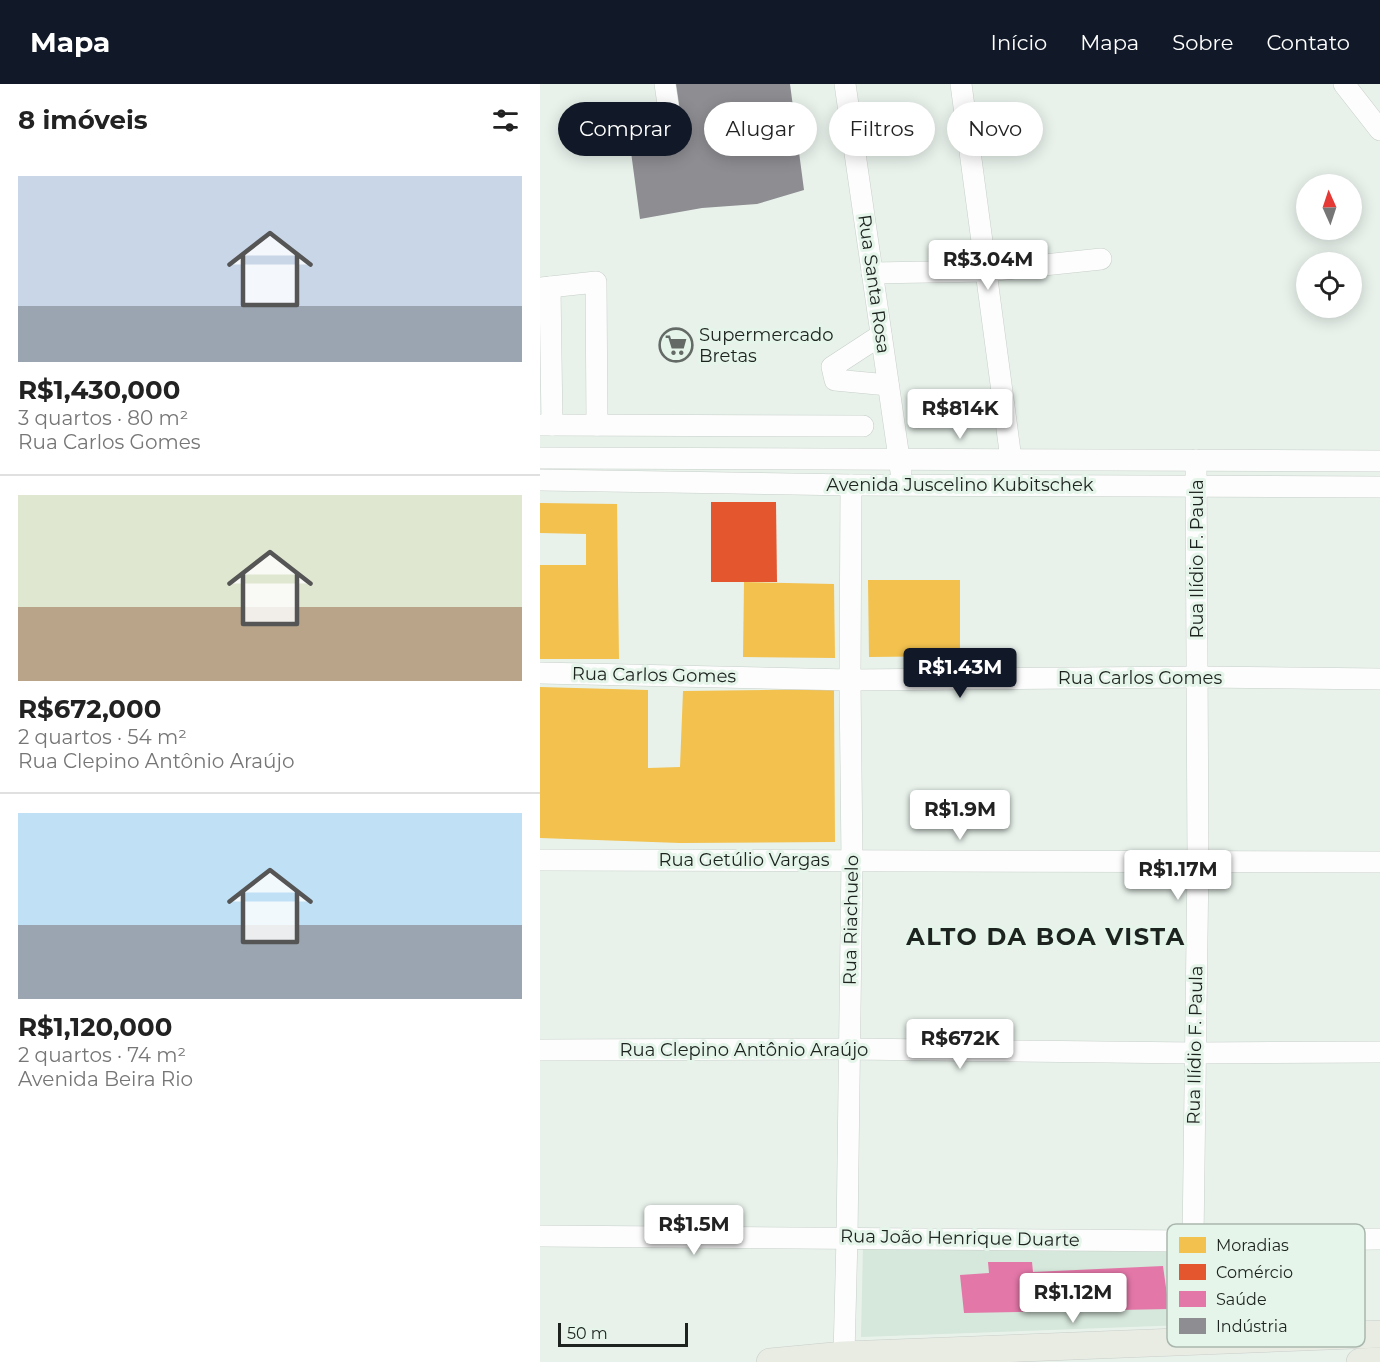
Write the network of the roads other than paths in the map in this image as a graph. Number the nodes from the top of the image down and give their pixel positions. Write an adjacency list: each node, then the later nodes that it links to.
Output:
1 (665, 84): 5 (street)
2 (845, 84): 9 (street, Rua Santa Rosa)
3 (961, 84): 8 (street)
4 (1344, 84): 6 (street)
5 (668, 102)
6 (1380, 130)
7 (1101, 259): 8 (street)
8 (987, 271): 9 (street); 18 (street)
9 (872, 273): 11 (street, Rua Santa Rosa)
10 (545, 287): 13 (street); 14 (street)
11 (881, 335): 12 (street, Rua Santa Rosa); 12 (street)
12 (888, 385): 17 (street, Rua Santa Rosa)
13 (546, 425): 14 (street)
14 (597, 425): 15 (street)
15 (863, 426)
16 (540, 458): 17 (street, Avenida Juscelino Kubitschek)
17 (899, 459): 18 (street, Avenida Juscelino Kubitschek); 23 (street, Rua Santa Rosa)
18 (1019, 459): 19 (street, Avenida Juscelino Kubitschek); 24 (street)
19 (1196, 460): 20 (street, Avenida Juscelino Kubitschek); 25 (street, Rua Ilídio F. Paula)
20 (1380, 461)
21 (540, 480): 22 (street, Avenida Juscelino Kubitschek)
22 (851, 485): 23 (street, Avenida Juscelino Kubitschek); 30 (street, Rua Riachuelo)
23 (903, 485): 24 (street, Avenida Juscelino Kubitschek)
24 (1028, 485): 25 (street, Avenida Juscelino Kubitschek)
25 (1196, 486): 26 (street, Avenida Juscelino Kubitschek); 28 (street, Rua Ilídio F. Paula)
26 (1380, 487)
27 (540, 673): 30 (street, Rua Carlos Gomes)
28 (1198, 677): 29 (street, Rua Carlos Gomes); 30 (street, Rua Carlos Gomes); 33 (street, Rua Ilídio F. Paula)
29 (1380, 679)
30 (850, 680): 32 (street, Rua Riachuelo)
31 (540, 860): 32 (street, Rua Getúlio Vargas)
32 (852, 861): 33 (street, Rua Getúlio Vargas); 35 (street, Rua Riachuelo)
33 (1198, 862): 34 (street, Rua Getúlio Vargas); 38 (street, Rua Ilídio F. Paula)
34 (1380, 862)
35 (849, 1049): 36 (street, Rua Clepino Antônio Araújo); 38 (street, Rua Clepino Antônio Araújo); 41 (street, Rua Riachuelo)
36 (540, 1050)
37 (1380, 1052): 38 (street, Rua Clepino Antônio Araújo)
38 (1195, 1053): 39 (street, Rua Ilídio F. Paula)
39 (1192, 1224)
40 (540, 1236): 41 (street, Rua João Henrique Duarte)
41 (847, 1237): 44 (street, Rua João Henrique Duarte); 48 (street, Rua Riachuelo)
42 (1365, 1239): 43 (street, Rua João Henrique Duarte)
43 (1380, 1239)
44 (1167, 1241)
45 (1380, 1334): 46 (main road)
46 (1365, 1335)
47 (1167, 1343): 48 (main road)
48 (844, 1355): 50 (main road)
49 (1380, 1361): 51 (main road)
50 (770, 1362)
51 (1360, 1362)

